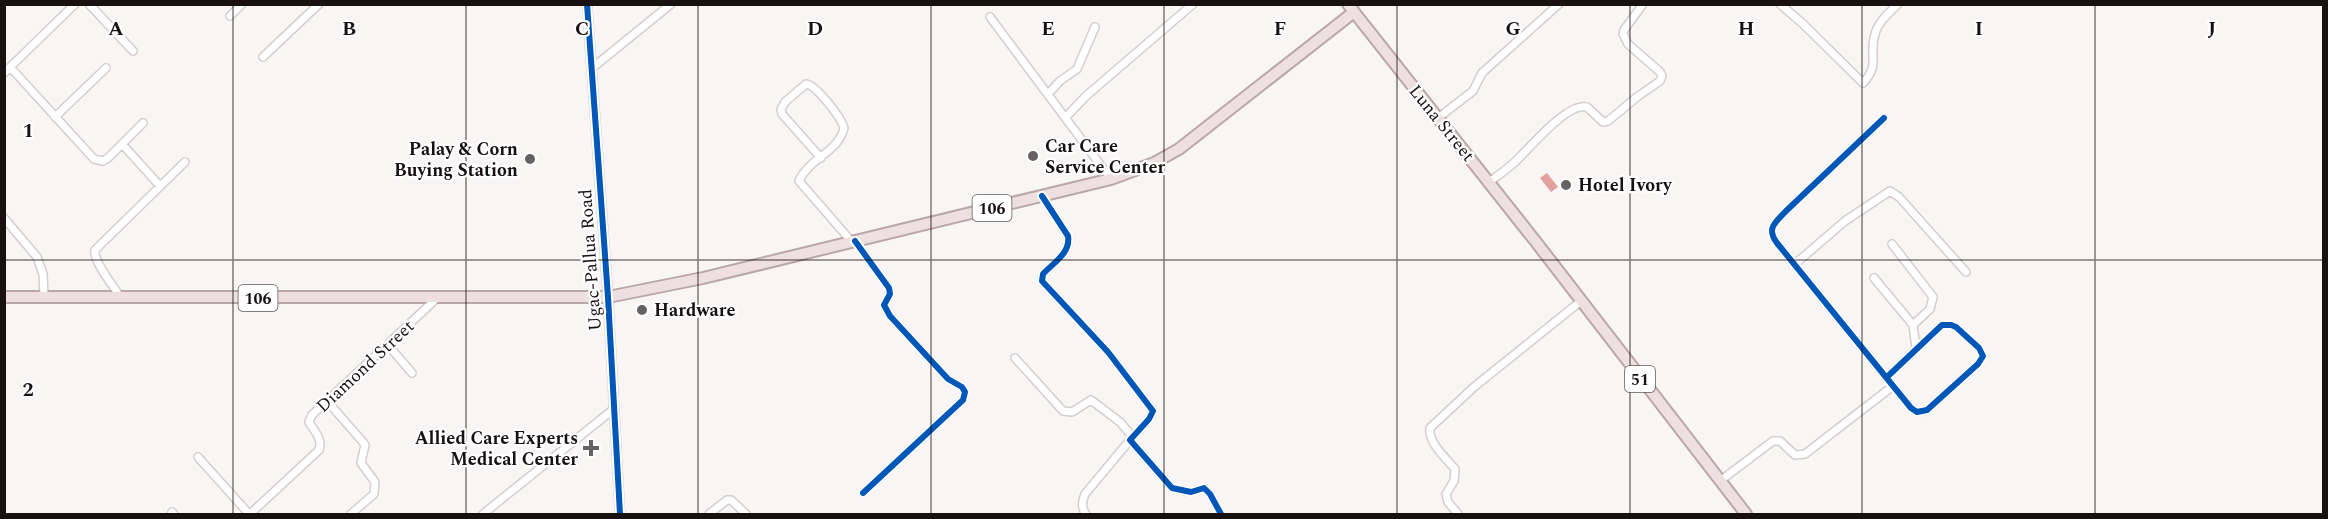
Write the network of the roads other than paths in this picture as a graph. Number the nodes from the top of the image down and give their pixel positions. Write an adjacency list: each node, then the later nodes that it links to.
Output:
1 (75, 4): 20 (street)
2 (89, 4): 16 (street)
3 (242, 4): 13 (street)
4 (319, 4): 17 (street)
5 (587, 4): 19 (street, Ugac-Pallua Road)
6 (671, 4): 19 (street)
7 (1193, 4): 23 (street)
8 (1559, 4): 24 (street)
9 (1643, 4): 31 (street)
10 (1780, 4): 11 (street)
11 (1898, 4)
12 (1351, 8): 24 (highway, Luna Street / 51); 30 (highway, 106)
13 (230, 16)
14 (990, 17): 21 (street)
15 (1095, 27): 21 (street)
16 (133, 51)
17 (263, 57)
18 (106, 69): 22 (street)
19 (591, 69): 43 (street, Ugac-Pallua Road)
20 (7, 70): 22 (street)
21 (1048, 94): 23 (street)
22 (55, 117): 27 (street)
23 (1066, 117): 30 (street)
24 (1438, 118): 31 (highway, Luna Street / 51)
25 (1884, 118): 37 (street)
26 (143, 123): 27 (street)
27 (123, 145): 32 (street)
28 (821, 158): 28 (street); 35 (street)
29 (185, 162): 32 (street)
30 (1111, 179): 33 (highway, 106)
31 (1489, 182): 45 (highway, Luna Street / 51)
32 (160, 186): 42 (street)
33 (1042, 196): 35 (highway, 106); 55 (street)
34 (4, 218): 40 (street)
35 (854, 242): 43 (highway, 106); 58 (street)
36 (1892, 244): 46 (street)
37 (1796, 264): 38 (street); 51 (street)
38 (1966, 272)
39 (1874, 278): 46 (street)
40 (44, 296): 41 (highway, 106); 42 (highway, 106)
41 (4, 297)
42 (120, 297): 44 (highway, 106)
43 (608, 297): 44 (highway, 106); 54 (street, Ugac-Pallua Road)
44 (437, 298): 47 (street, Diamond Street)
45 (1581, 301): 57 (highway, 51); 67 (street)
46 (1913, 325): 48 (street)
47 (388, 345): 50 (street); 53 (street, Diamond Street)
48 (1916, 348): 51 (street); 52 (street)
49 (1015, 358): 55 (street)
50 (412, 373)
51 (1887, 377): 52 (street)
52 (1893, 386): 57 (street)
53 (327, 401): 59 (street, Diamond Street); 60 (street)
54 (615, 408): 61 (street); 62 (street, Ugac-Pallua Road)
55 (1131, 438): 65 (street); 66 (street)
56 (198, 457): 59 (street)
57 (1720, 481): 68 (highway, 51)
58 (863, 493)
59 (249, 514)
60 (351, 514)
61 (483, 514)
62 (620, 514)
63 (709, 514): 64 (street)
64 (746, 514)
65 (1086, 514)
66 (1221, 514)
67 (1458, 514)
68 (1746, 514)

